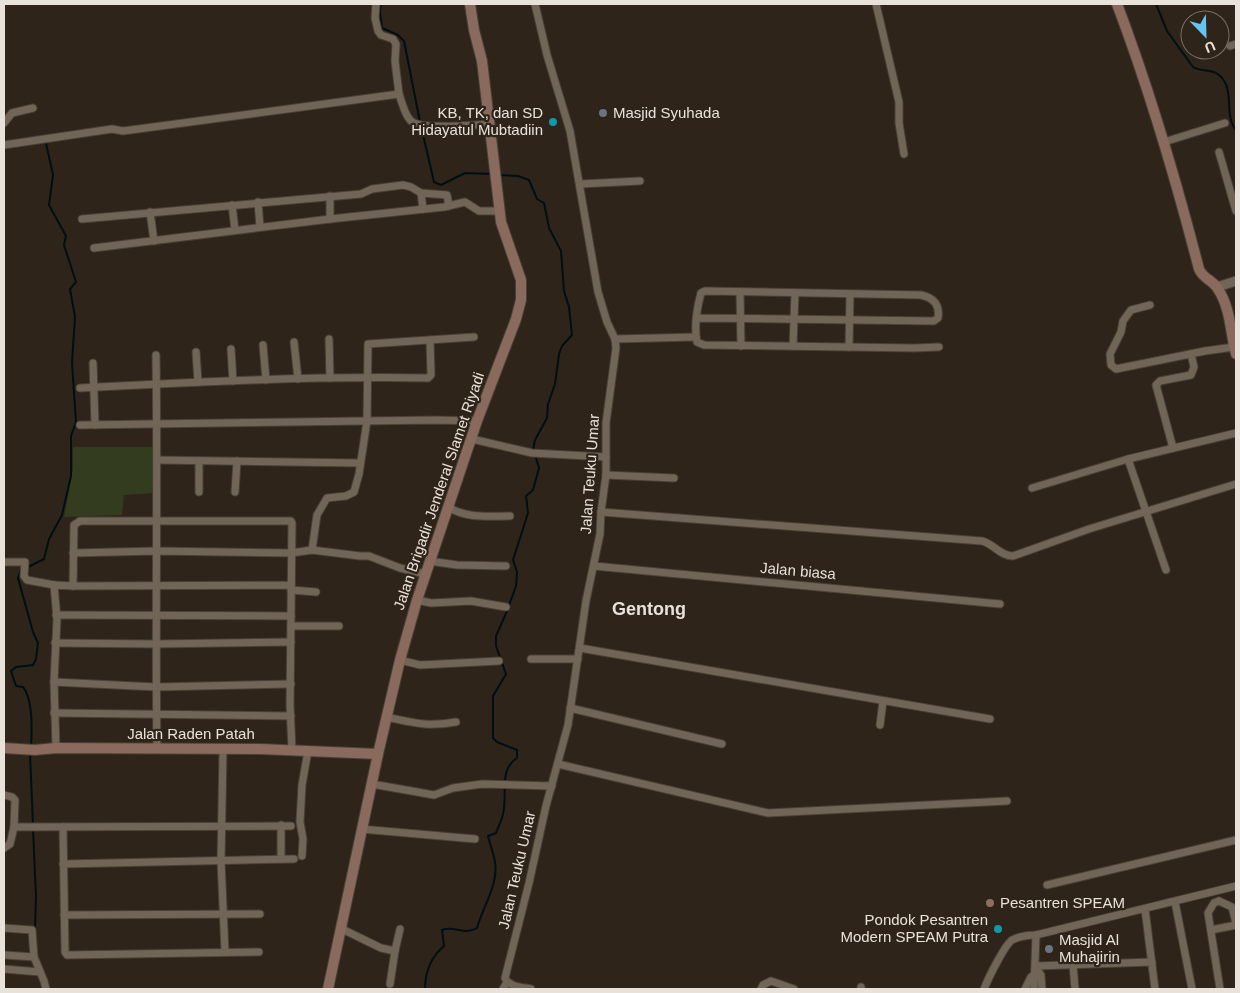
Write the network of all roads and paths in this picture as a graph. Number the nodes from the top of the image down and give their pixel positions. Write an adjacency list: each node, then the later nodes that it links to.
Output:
1 (376, 4): 6 (street)
2 (470, 4): 9 (main road, Jalan Brigadir Jenderal Slamet Riyadi)
3 (535, 4): 16 (street, Jalan Teuku Umar)
4 (876, 4): 14 (street)
5 (1117, 4): 11 (main road)
6 (399, 94): 9 (street); 12 (street)
7 (33, 108): 8 (street)
8 (4, 123)
9 (488, 124): 23 (main road, Jalan Brigadir Jenderal Slamet Riyadi)
10 (1225, 124): 11 (street)
11 (1164, 142): 33 (main road)
12 (4, 146)
13 (1219, 152): 24 (street)
14 (904, 154)
15 (640, 181): 16 (street)
16 (580, 184): 45 (street, Jalan Teuku Umar)
17 (421, 193): 18 (street); 21 (street); 22 (street)
18 (330, 196): 19 (street); 27 (street)
19 (258, 202): 20 (street); 28 (street)
20 (232, 205): 25 (street); 29 (street)
21 (449, 206): 22 (street); 23 (street)
22 (423, 209): 27 (street)
23 (499, 211): 69 (main road, Jalan Brigadir Jenderal Slamet Riyadi)
24 (1236, 211)
25 (150, 212): 26 (street); 30 (street)
26 (82, 219)
27 (330, 219): 28 (street)
28 (260, 227): 29 (street)
29 (235, 230): 30 (street)
30 (154, 241): 31 (street)
31 (94, 248)
32 (1236, 281): 33 (street)
33 (1217, 287): 54 (main road)
34 (740, 292): 35 (street); 38 (street); 39 (street)
35 (795, 293): 36 (street); 40 (street)
36 (850, 295): 41 (street); 41 (street)
37 (1150, 305): 56 (street)
38 (697, 318): 39 (street); 43 (street)
39 (740, 318): 40 (street); 49 (street)
40 (794, 319): 41 (street); 50 (street)
41 (850, 320): 51 (street)
42 (474, 337): 46 (street)
43 (696, 337): 45 (street); 49 (street)
44 (329, 339): 60 (street)
45 (615, 339): 76 (street, Jalan Teuku Umar)
46 (430, 340): 59 (street); 59 (street)
47 (294, 342): 61 (street)
48 (263, 344): 62 (street)
49 (741, 346): 50 (street)
50 (793, 346): 51 (street)
51 (849, 347): 52 (street)
52 (939, 347)
53 (231, 348): 63 (street)
54 (1235, 350): 56 (street)
55 (196, 352): 64 (street)
56 (1191, 354): 75 (street)
57 (156, 355): 65 (street)
58 (92, 363): 67 (street)
59 (367, 377): 60 (street); 68 (street)
60 (330, 378): 61 (street)
61 (298, 379): 62 (street)
62 (266, 380): 63 (street)
63 (233, 381): 64 (street)
64 (198, 382): 65 (street)
65 (157, 384): 67 (street); 70 (street)
66 (80, 388): 67 (street)
67 (95, 388): 72 (street)
68 (367, 421): 69 (street); 70 (street); 81 (street)
69 (477, 421): 74 (main road, Jalan Brigadir Jenderal Slamet Riyadi)
70 (157, 424): 72 (street); 77 (street)
71 (80, 425): 72 (street)
72 (95, 425)
73 (1236, 433): 75 (street)
74 (472, 439): 76 (street); 88 (main road, Jalan Brigadir Jenderal Slamet Riyadi)
75 (1173, 448): 78 (street)
76 (606, 458): 82 (street, Jalan Teuku Umar)
77 (158, 460): 79 (street); 92 (street)
78 (1128, 460): 85 (street); 90 (street)
79 (199, 461): 80 (street); 86 (street)
80 (237, 461): 81 (street); 87 (street)
81 (360, 463): 93 (street)
82 (606, 475): 83 (street); 89 (street, Jalan Teuku Umar)
83 (674, 478)
84 (1236, 484): 90 (street)
85 (1032, 488)
86 (199, 492)
87 (235, 492)
88 (448, 507): 91 (street); 97 (main road, Jalan Brigadir Jenderal Slamet Riyadi)
89 (601, 512): 90 (street); 100 (street, Jalan Teuku Umar)
90 (1146, 512): 101 (street)
91 (510, 516)
92 (156, 522): 94 (street); 95 (street); 96 (street)
93 (312, 550): 95 (street); 102 (street)
94 (156, 551): 95 (street); 96 (street); 105 (street)
95 (291, 552): 106 (street)
96 (73, 553): 104 (street)
97 (429, 561): 99 (street); 102 (main road, Jalan Brigadir Jenderal Slamet Riyadi)
98 (4, 562): 103 (street)
99 (506, 566)
100 (594, 566): 109 (street, Jalan biasa); 119 (street, Jalan Teuku Umar)
101 (1166, 570)
102 (425, 574): 108 (main road, Jalan Brigadir Jenderal Slamet Riyadi)
103 (54, 585): 104 (street); 111 (street)
104 (73, 586): 105 (street)
105 (156, 586): 106 (street); 112 (street)
106 (291, 588): 107 (street); 113 (street)
107 (316, 592)
108 (417, 600): 110 (street); 122 (main road, Jalan Brigadir Jenderal Slamet Riyadi)
109 (1000, 604)
110 (506, 607)
111 (56, 615): 112 (street); 117 (street)
112 (156, 615): 113 (street); 118 (street)
113 (291, 616): 114 (street)
114 (291, 626): 115 (street); 116 (street)
115 (339, 626)
116 (291, 642): 118 (street); 125 (street)
117 (55, 643): 118 (street); 124 (street)
118 (156, 644): 126 (street)
119 (580, 648): 120 (street, Jalan Teuku Umar); 127 (street)
120 (578, 658): 121 (street); 128 (street, Jalan Teuku Umar)
121 (531, 659)
122 (400, 660): 123 (street); 132 (main road, Jalan Brigadir Jenderal Slamet Riyadi)
123 (499, 661)
124 (54, 682): 126 (street); 129 (street)
125 (291, 684): 126 (street); 131 (street)
126 (156, 687): 130 (street)
127 (883, 701): 133 (street); 135 (street)
128 (570, 708): 136 (street); 144 (street, Jalan Teuku Umar)
129 (54, 714): 130 (street); 138 (street)
130 (156, 715): 131 (street); 139 (street)
131 (291, 716): 141 (street)
132 (386, 717): 134 (street); 143 (main road, Jalan Brigadir Jenderal Slamet Riyadi)
133 (990, 719)
134 (456, 722)
135 (880, 725)
136 (722, 744)
137 (4, 748): 138 (main road, Jalan Raden Patah)
138 (56, 748): 139 (main road, Jalan Raden Patah)
139 (157, 749): 140 (main road, Jalan Raden Patah)
140 (223, 750): 141 (main road, Jalan Raden Patah); 149 (street)
141 (292, 750): 142 (main road, Jalan Raden Patah)
142 (308, 751): 143 (main road, Jalan Raden Patah); 158 (street)
143 (378, 754): 145 (main road, Jalan Brigadir Jenderal Slamet Riyadi)
144 (558, 764): 146 (street, Jalan Teuku Umar); 148 (street)
145 (372, 784): 146 (street); 154 (main road, Jalan Brigadir Jenderal Slamet Riyadi)
146 (552, 786): 187 (street, Jalan Teuku Umar)
147 (4, 795): 152 (street)
148 (1007, 801)
149 (222, 825): 150 (street); 153 (street); 159 (street)
150 (281, 825): 151 (street); 158 (street)
151 (291, 826)
152 (14, 827): 153 (street); 157 (street)
153 (64, 827): 160 (street)
154 (361, 829): 155 (street); 172 (main road, Jalan Brigadir Jenderal Slamet Riyadi)
155 (474, 839)
156 (1236, 840): 161 (street)
157 (4, 848)
158 (281, 859): 159 (street)
159 (221, 861): 160 (street); 167 (street)
160 (63, 864): 169 (street)
161 (1048, 885)
162 (1236, 886): 163 (street)
163 (1217, 891): 164 (street); 165 (street)
164 (1219, 901): 170 (street); 174 (street)
165 (1175, 902): 166 (street); 199 (street)
166 (1145, 909): 175 (street); 181 (street)
167 (222, 914): 168 (street); 169 (street); 177 (street)
168 (260, 914)
169 (64, 915): 177 (street)
170 (1236, 924): 174 (street)
171 (4, 928): 180 (street)
172 (342, 929): 176 (street); 189 (main road, Jalan Brigadir Jenderal Slamet Riyadi)
173 (400, 929): 176 (street)
174 (1211, 930): 200 (street)
175 (1036, 935): 184 (street); 193 (street)
176 (395, 951): 186 (street)
177 (225, 952): 178 (street)
178 (259, 952)
179 (4, 954): 180 (street)
180 (34, 957): 185 (street)
181 (1152, 962): 182 (street); 198 (street)
182 (1073, 964): 184 (street); 197 (street)
183 (4, 968): 185 (street)
184 (1037, 970): 194 (street); 195 (street); 196 (street)
185 (40, 972): 188 (street)
186 (390, 984)
187 (505, 986): 190 (street, Jalan Teuku Umar)
188 (46, 989)
189 (328, 989)
190 (531, 989)
191 (761, 989): 192 (street)
192 (794, 989)
193 (984, 989)
194 (1025, 989)
195 (1034, 989)
196 (1042, 989)
197 (1075, 989)
198 (1155, 989)
199 (1192, 989)
200 (1220, 989)

